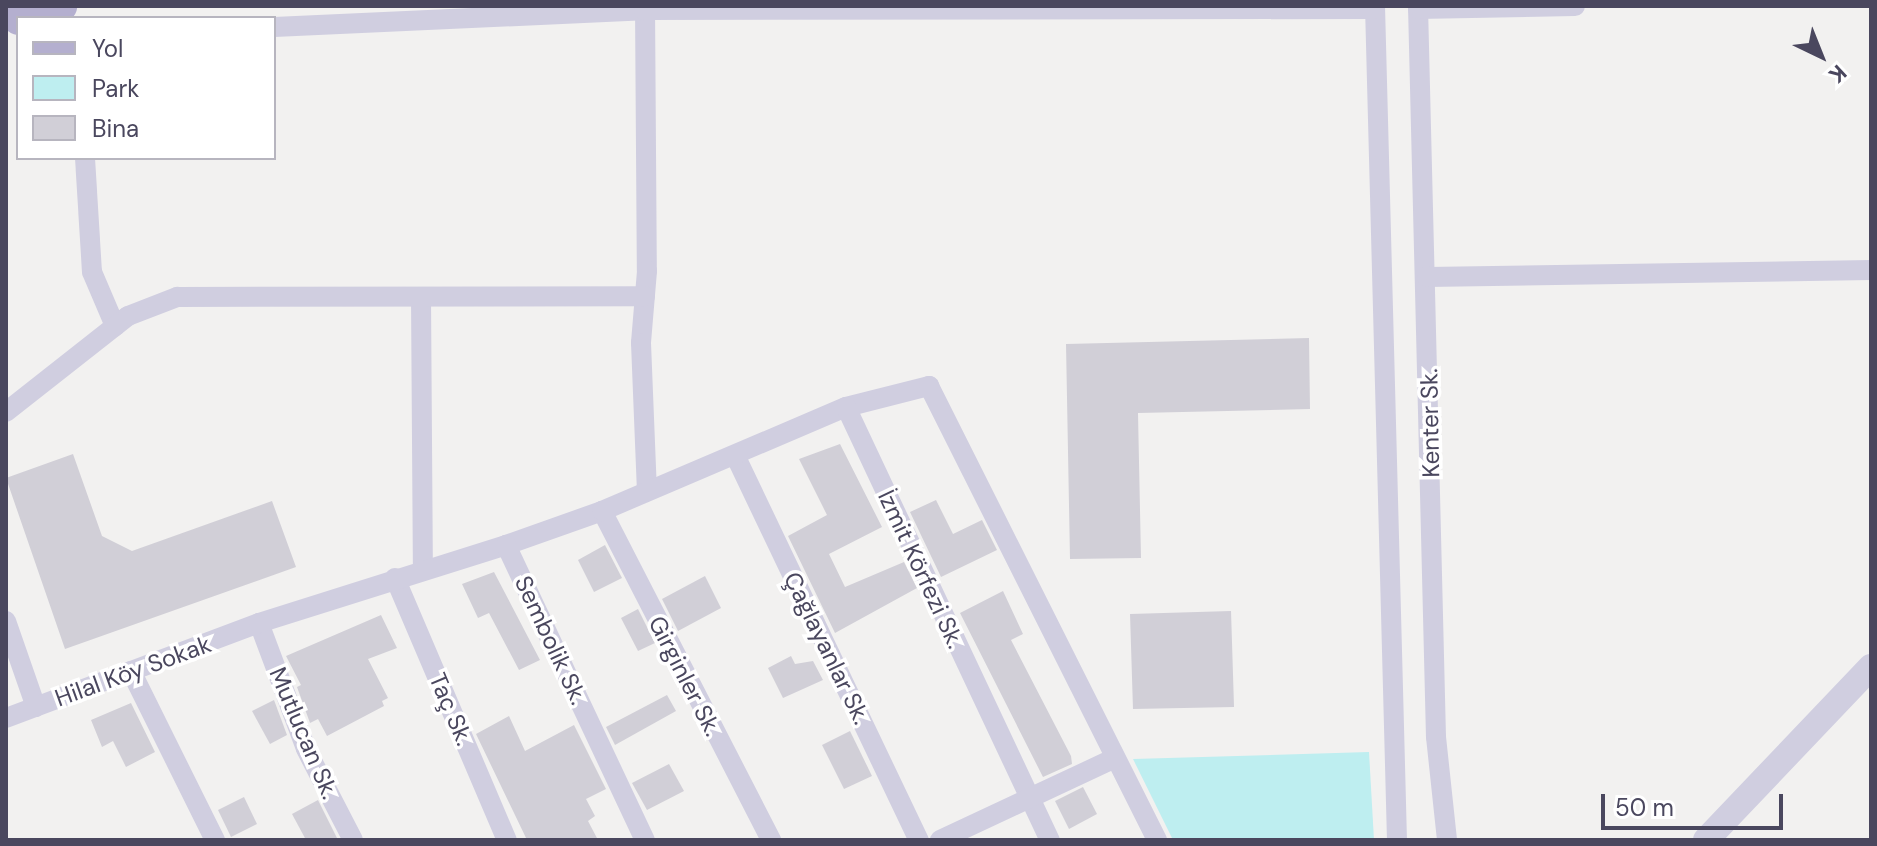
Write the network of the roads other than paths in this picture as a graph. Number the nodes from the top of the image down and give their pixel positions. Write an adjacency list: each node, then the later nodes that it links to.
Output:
1 (60, 6): 6 (main road)
2 (1575, 6): 3 (street)
3 (1418, 7): 10 (street, Kenter Sk.)
4 (644, 8): 5 (street); 7 (street); 11 (street)
5 (1375, 8): 40 (street, Kenter Sk.)
6 (26, 16)
7 (276, 27)
8 (85, 160): 13 (street)
9 (1871, 270): 10 (street)
10 (1427, 277): 41 (street, Kenter Sk.)
11 (645, 296): 12 (street); 17 (street)
12 (421, 297): 13 (street); 20 (street)
13 (115, 326): 15 (street)
14 (846, 407): 16 (street); 28 (street); 29 (street, İzmit Körfezi Sk.)
15 (6, 412)
16 (735, 455): 17 (street); 36 (street, Çağlayanlar Sk.)
17 (647, 490): 18 (street)
18 (602, 511): 19 (street); 35 (street, Girginler Sk.)
19 (506, 545): 20 (street, Sembolik Sk.); 34 (street, Sembolik Sk.)
20 (423, 570): 21 (street, Sembolik Sk.)
21 (395, 578): 23 (street, Hilal Köy Sokak); 33 (street, Taç Sk.)
22 (6, 621): 26 (street)
23 (259, 623): 25 (street, Hilal Köy Sokak); 32 (street, Mutlucan Sk.)
24 (1871, 667): 30 (street)
25 (131, 671): 26 (street, Hilal Köy Sokak); 31 (street)
26 (36, 707): 27 (street, Hilal Köy Sokak)
27 (6, 718)
28 (1115, 758): 29 (street); 39 (street)
29 (1028, 802): 37 (street); 38 (street, İzmit Körfezi Sk.)
30 (1713, 838)
31 (215, 840)
32 (353, 840)
33 (507, 840)
34 (645, 840)
35 (771, 840)
36 (919, 840)
37 (940, 840)
38 (1050, 840)
39 (1157, 840)
40 (1397, 840)
41 (1447, 840)

